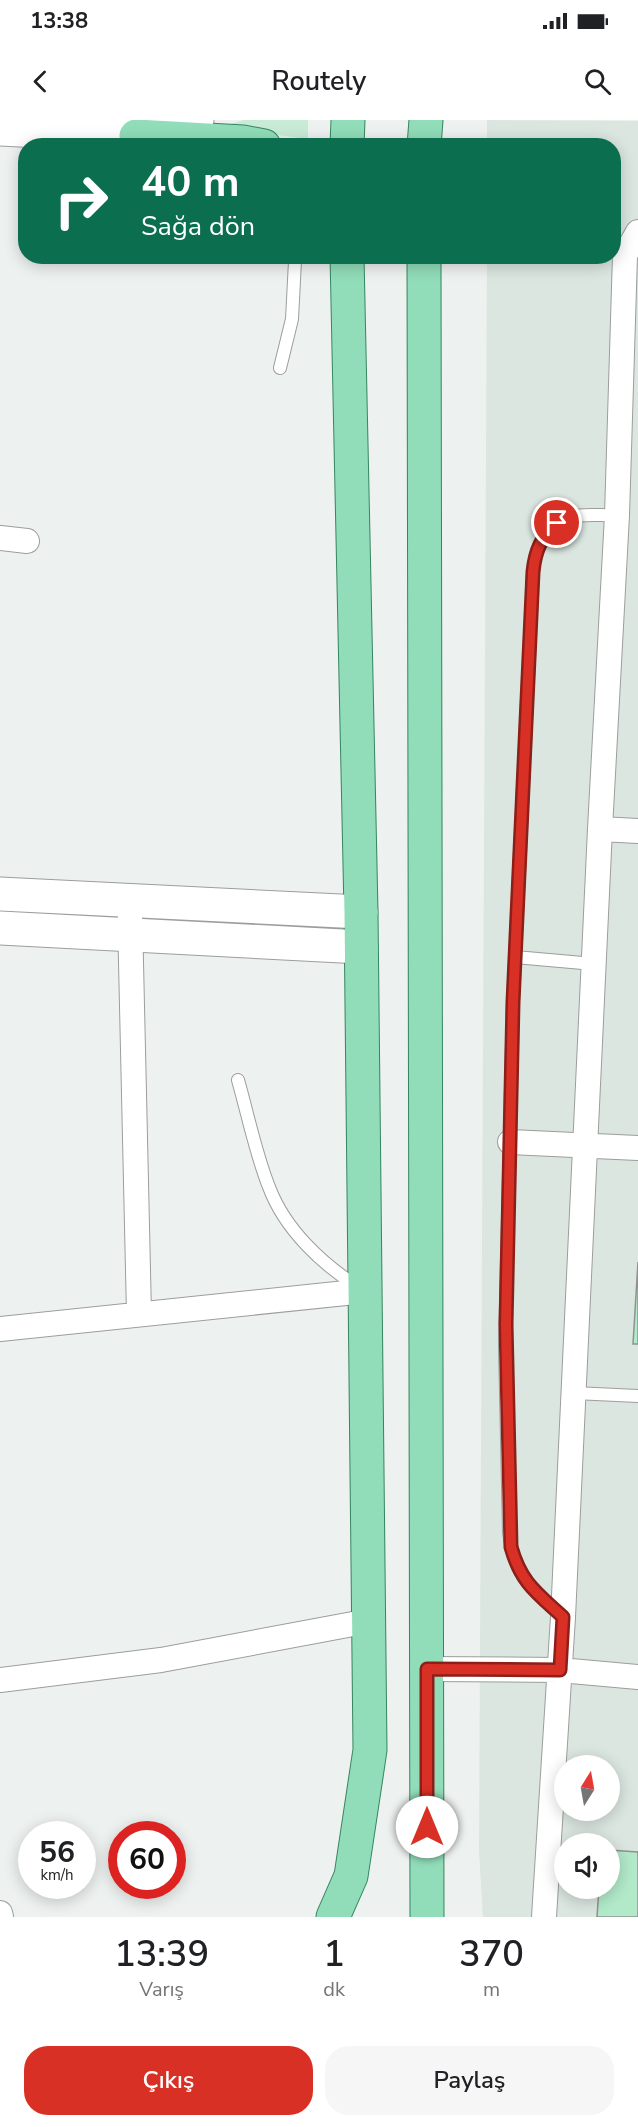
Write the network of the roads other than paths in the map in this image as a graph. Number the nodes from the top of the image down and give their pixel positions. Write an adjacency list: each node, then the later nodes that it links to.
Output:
1 (348, 120): 7 (main road)
2 (426, 120): 8 (main road)
3 (0, 129): 5 (street)
4 (190, 135): 5 (main road); 6 (main road)
5 (136, 136)
6 (213, 138)
7 (347, 138)
8 (425, 138)
9 (638, 232): 14 (street)
10 (295, 264): 13 (lane)
11 (347, 264): 21 (main road)
12 (424, 264): 38 (main road)
13 (280, 368)
14 (628, 516): 17 (street); 25 (lane)
15 (0, 538): 16 (street)
16 (27, 541)
17 (600, 829): 18 (street); 26 (street)
18 (638, 831)
19 (0, 894): 20 (street)
20 (130, 900): 21 (street); 23 (street)
21 (361, 912): 24 (main road)
22 (0, 928): 23 (street)
23 (129, 935): 24 (street); 32 (street)
24 (361, 947): 31 (main road)
25 (515, 957): 26 (lane); 28 (lane)
26 (594, 964): 29 (street)
27 (238, 1080): 31 (lane)
28 (510, 1142): 29 (street); 36 (lane)
29 (586, 1146): 30 (street); 34 (street)
30 (638, 1149)
31 (365, 1292): 32 (street); 37 (main road)
32 (139, 1314): 33 (street)
33 (0, 1329)
34 (574, 1393): 35 (lane); 36 (street)
35 (638, 1396)
36 (563, 1617): 39 (street)
37 (369, 1621): 41 (street); 42 (main road)
38 (427, 1669): 39 (street); 43 (main road)
39 (560, 1670): 40 (street); 44 (street)
40 (638, 1677)
41 (0, 1680)
42 (333, 1917)
43 (427, 1917)
44 (544, 1917)

